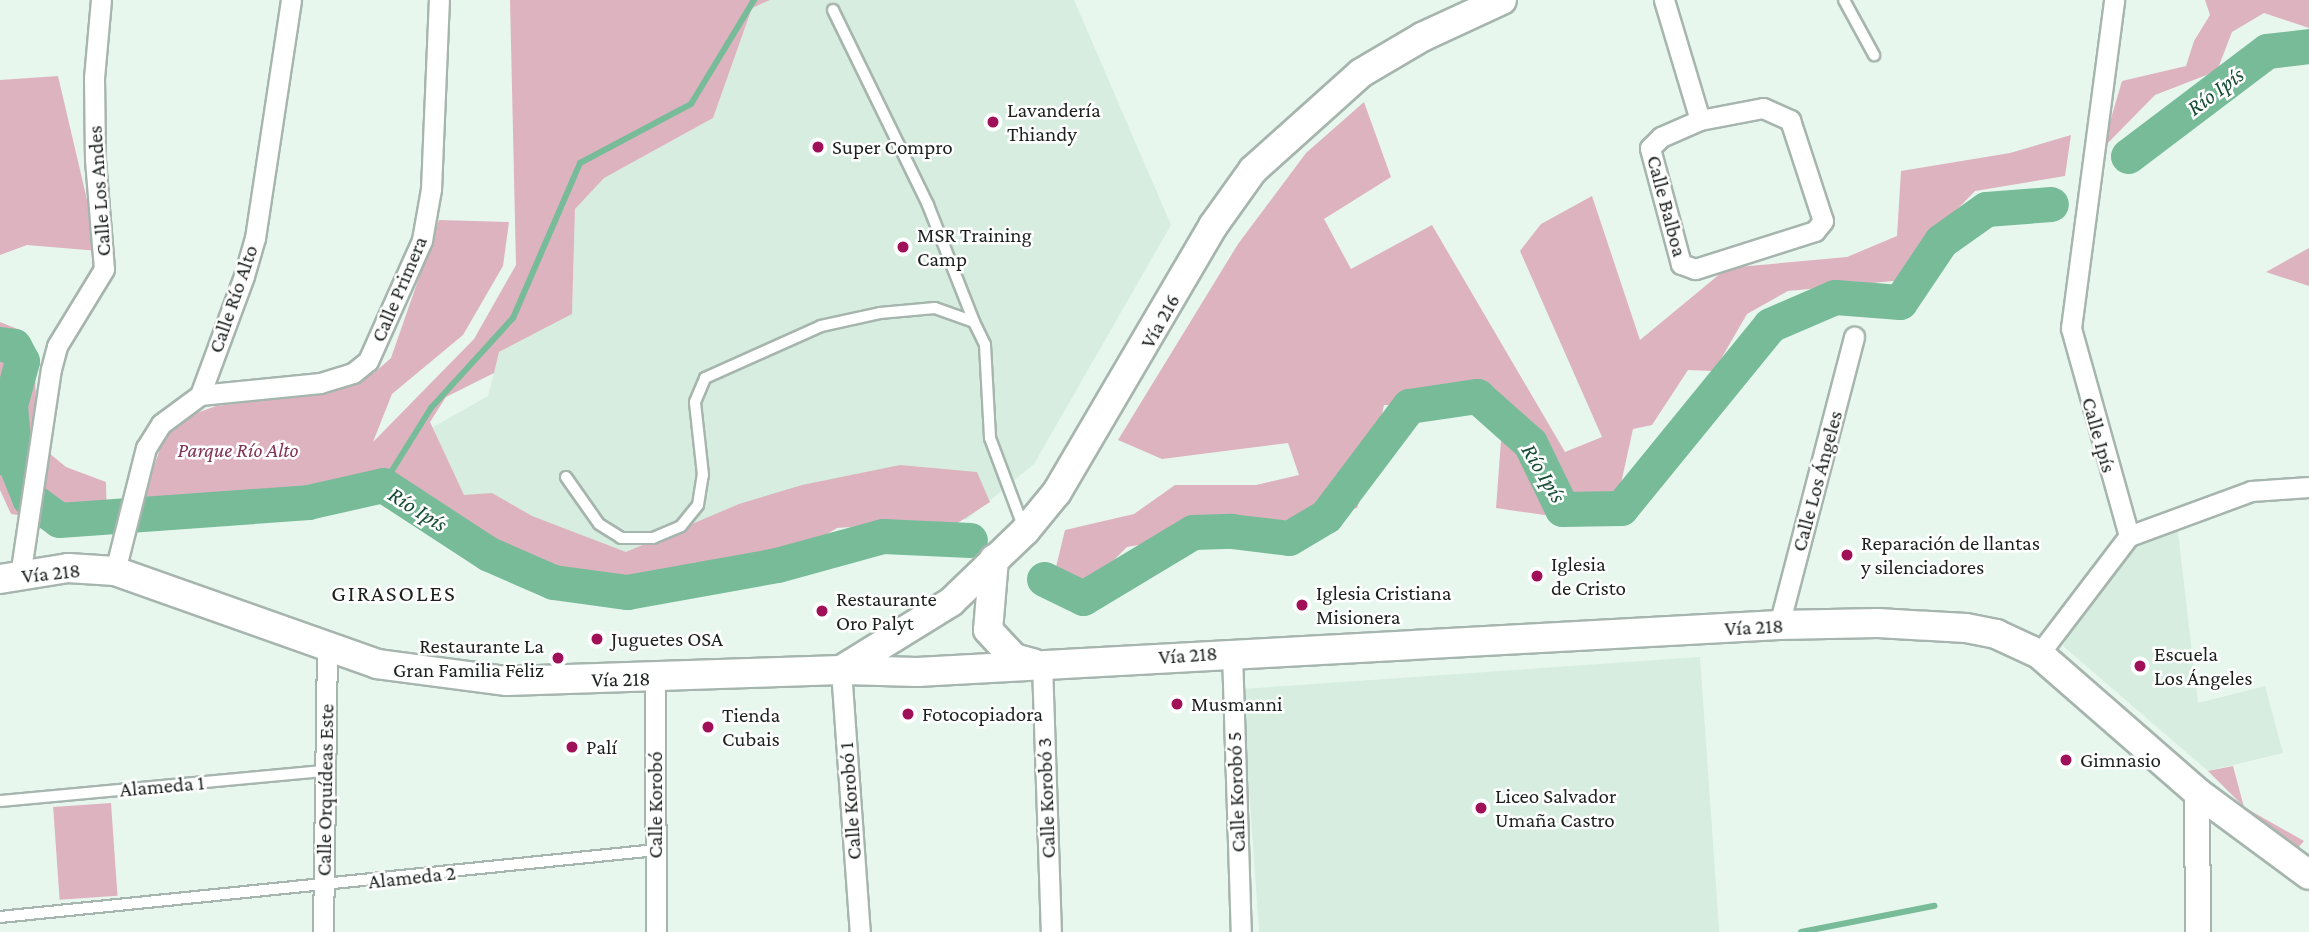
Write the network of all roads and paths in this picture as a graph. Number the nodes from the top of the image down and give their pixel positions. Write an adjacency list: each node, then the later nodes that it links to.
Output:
1 (101, 0): 20 (street, Calle Los Andes)
2 (292, 0): 13 (street, Calle Río Alto)
3 (439, 0): 13 (street, Calle Primera)
4 (1502, 0): 16 (main road, Vía 216)
5 (1664, 0): 10 (street)
6 (1844, 0): 9 (lane)
7 (2114, 0): 17 (street, Calle Ipís)
8 (833, 10): 11 (lane)
9 (1874, 55)
10 (1700, 120): 10 (street, Calle Balboa)
11 (974, 322): 14 (lane); 16 (lane)
12 (1854, 337): 21 (street, Calle Los Ángeles)
13 (200, 395): 19 (street)
14 (566, 477)
15 (2309, 487): 17 (street)
16 (1025, 531): 18 (main road, Vía 216)
17 (2129, 536): 24 (street)
18 (994, 559): 25 (main road); 26 (main road, Vía 216)
19 (115, 571): 20 (main road, Vía 218); 22 (main road, Vía 218)
20 (10, 578)
21 (1779, 625): 23 (main road, Vía 218); 24 (main road, Vía 218)
22 (327, 648): 27 (main road, Vía 218); 28 (street, Calle Orquídeas Este)
23 (1232, 652): 25 (main road, Vía 218); 39 (street, Calle Korobó 5)
24 (2039, 654): 29 (main road, Vía 218)
25 (1042, 664): 26 (main road, Vía 218); 38 (street, Calle Korobó 3)
26 (841, 670): 27 (main road, Vía 218); 37 (street, Calle Korobó 1)
27 (654, 679): 31 (street, Calle Korobó)
28 (324, 771): 30 (lane, Alameda 1); 33 (street, Calle Orquídeas Este)
29 (2197, 792): 32 (main road, Vía 218); 40 (street)
30 (0, 801)
31 (656, 850): 33 (lane, Alameda 2); 36 (street, Calle Korobó)
32 (2309, 875)
33 (323, 886): 34 (lane, Alameda 2); 35 (street, Calle Orquídeas Este)
34 (0, 917)
35 (323, 932)
36 (656, 932)
37 (860, 932)
38 (1051, 932)
39 (1241, 932)
40 (2198, 932)

